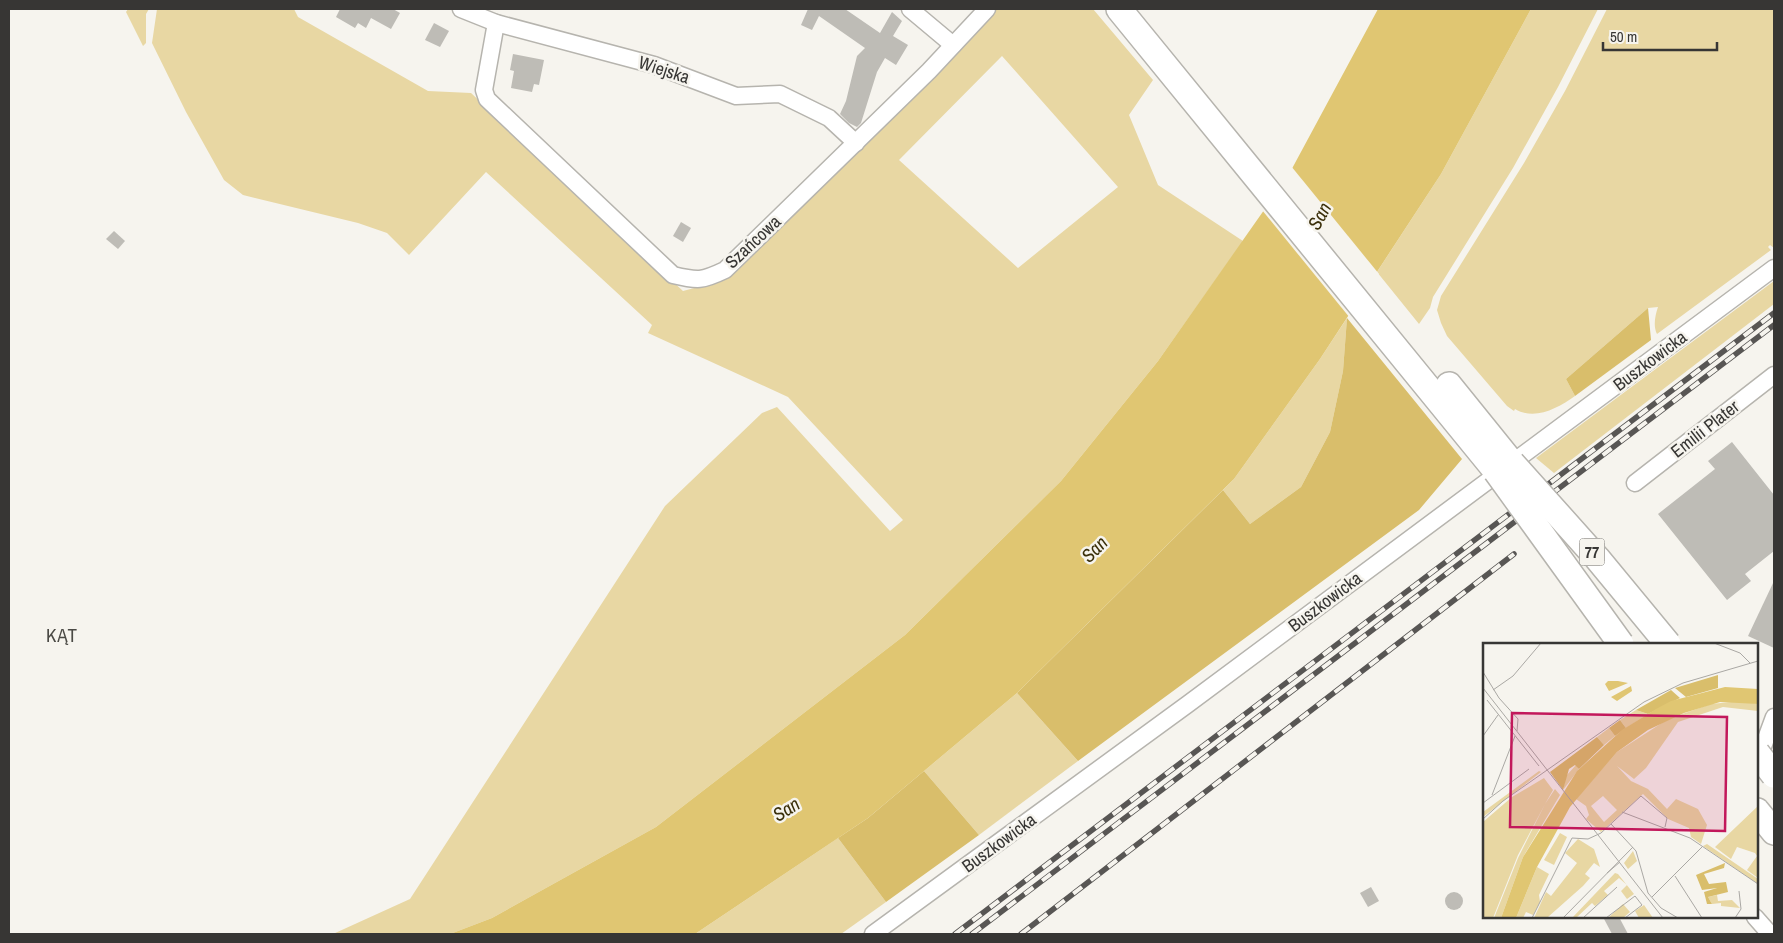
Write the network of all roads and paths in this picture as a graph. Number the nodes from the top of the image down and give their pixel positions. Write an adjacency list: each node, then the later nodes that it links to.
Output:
1 (461, 9): 6 (street, Wiejska)
2 (910, 9): 7 (street)
3 (987, 9): 7 (street, Szańcowa)
4 (1119, 9): 12 (highway, 77, bridge)
5 (1140, 9): 13 (highway, 77, bridge)
6 (496, 23): 8 (street, Wiejska); 8 (street, Szańcowa)
7 (953, 45): 8 (street, Szańcowa)
8 (856, 143)
9 (1774, 268): 21 (street, Buszkowicka)
10 (1774, 375): 11 (street, Emilii Plater)
11 (1635, 483)
12 (1620, 643)
13 (1667, 643)
14 (1774, 717): 16 (street)
15 (1758, 754): 17 (highway, bridge)
16 (1758, 760)
17 (1774, 774)
18 (1758, 811): 19 (highway)
19 (1774, 832)
20 (1756, 918): 22 (street)
21 (873, 934)
22 (1770, 934)

